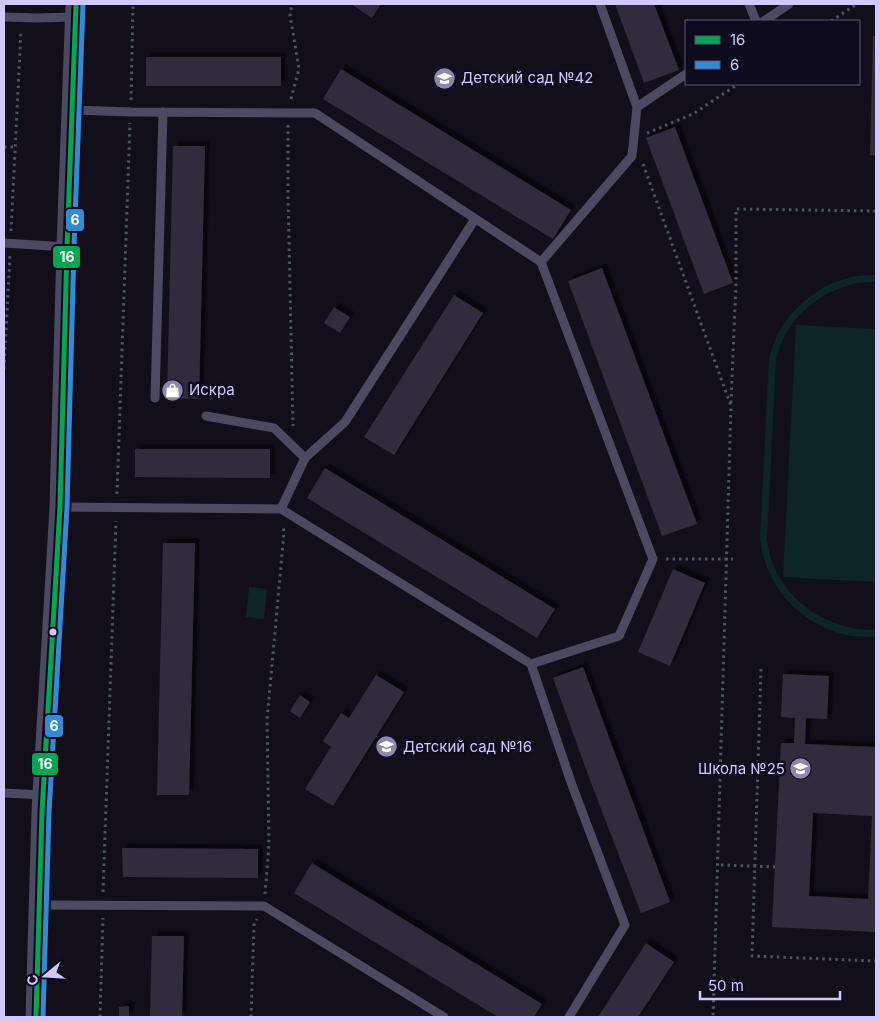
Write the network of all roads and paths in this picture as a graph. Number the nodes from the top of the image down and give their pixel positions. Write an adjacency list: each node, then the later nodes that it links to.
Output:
1 (600, 4): 13 (lane)
2 (749, 4): 8 (lane)
3 (789, 4): 9 (lane)
4 (858, 4): 10 (path)
5 (76, 10): 7 (lane); 14 (street)
6 (4, 17): 7 (lane)
7 (22, 17): 18 (path)
8 (756, 20)
9 (765, 20)
10 (833, 20)
11 (685, 75): 13 (lane)
12 (736, 85): 16 (path)
13 (637, 107): 16 (lane)
14 (73, 110): 15 (lane); 22 (street)
15 (163, 112): 20 (lane); 25 (lane)
16 (634, 138): 23 (lane); 26 (path)
17 (4, 147): 18 (path)
18 (15, 147): 21 (path)
19 (876, 212): 26 (path)
20 (475, 219): 23 (lane); 28 (lane)
21 (7, 244): 22 (lane); 24 (path)
22 (67, 247): 29 (street)
23 (540, 262): 31 (lane)
24 (4, 369)
25 (155, 398)
26 (731, 406): 32 (path)
27 (206, 416): 28 (lane)
28 (305, 458): 30 (lane)
29 (60, 507): 30 (lane); 37 (street)
30 (281, 509): 34 (lane)
31 (653, 559): 32 (path); 34 (lane)
32 (727, 559): 33 (path); 46 (path)
33 (733, 559)
34 (531, 664): 45 (lane)
35 (761, 669): 39 (path)
36 (4, 793): 37 (lane)
37 (43, 795): 41 (street)
38 (721, 865): 39 (path)
39 (755, 867): 40 (path); 42 (path)
40 (775, 867)
41 (39, 905): 43 (street); 44 (lane)
42 (876, 961)
43 (36, 1017)
44 (444, 1017)
45 (569, 1017)
46 (713, 1017)

